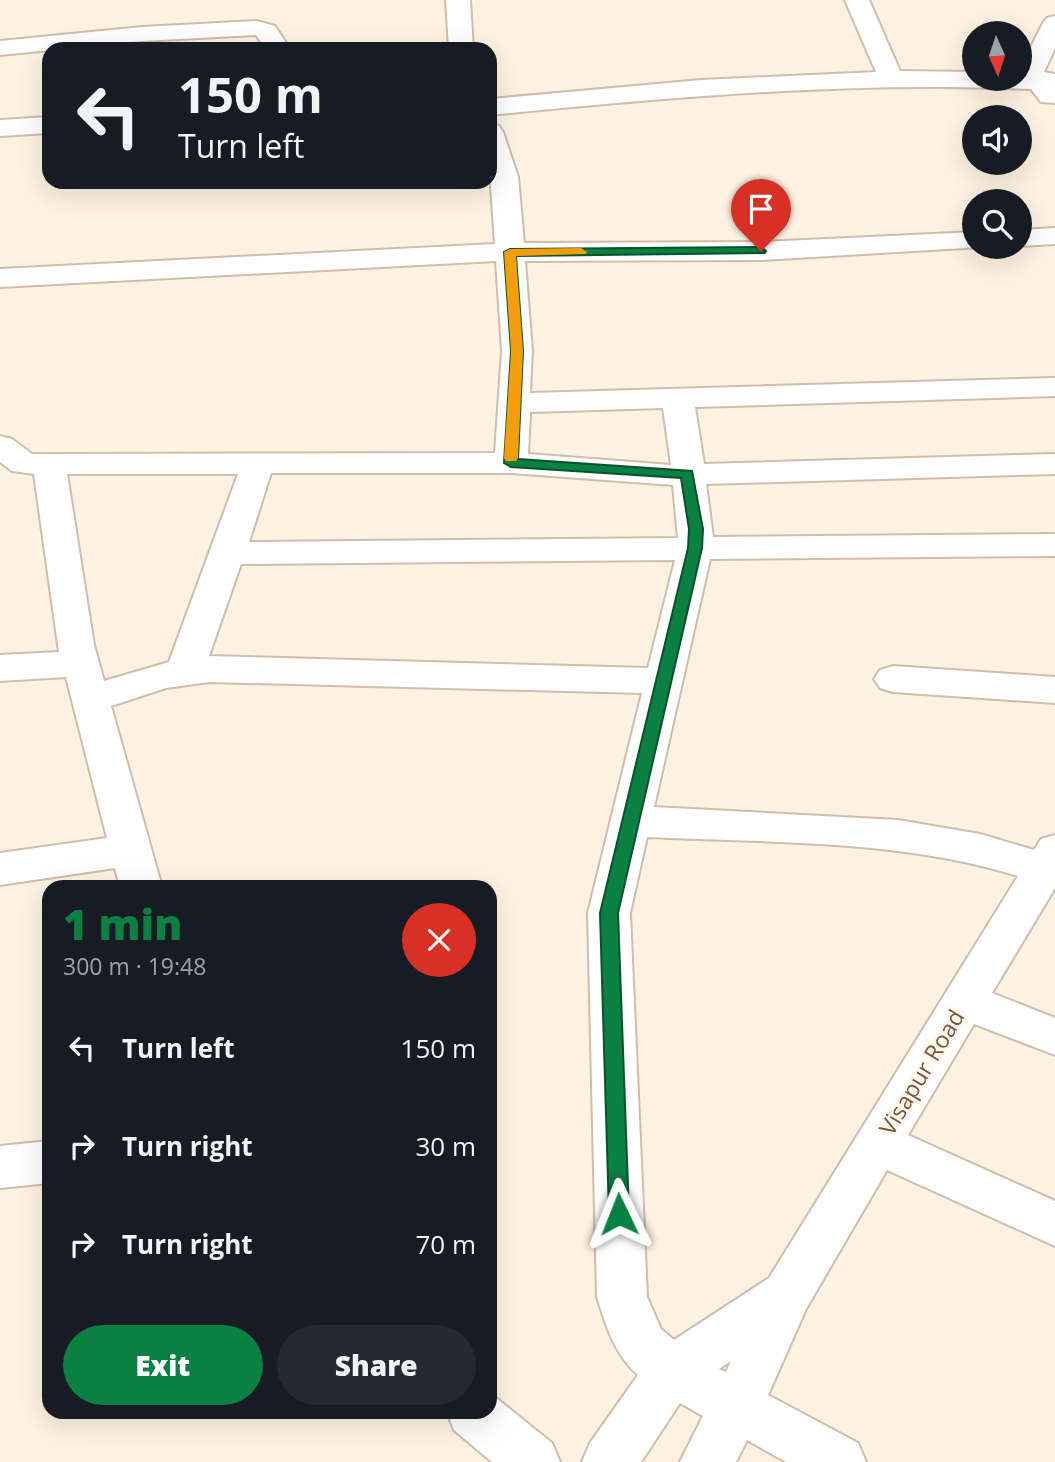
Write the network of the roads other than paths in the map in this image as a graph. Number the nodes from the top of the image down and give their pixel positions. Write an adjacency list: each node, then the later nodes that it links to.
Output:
1 (458, 0): 8 (street)
2 (857, 0): 11 (street)
3 (1041, 0): 4 (street)
4 (1055, 15)
5 (1055, 23): 12 (street)
6 (61, 42): 7 (street)
7 (274, 42)
8 (461, 42)
9 (42, 44): 10 (street)
10 (0, 48)
11 (892, 81): 12 (street); 14 (street)
12 (1047, 82): 13 (street)
13 (1055, 104)
14 (497, 106)
15 (42, 125): 16 (street)
16 (0, 128)
17 (497, 153): 21 (street)
18 (1055, 236): 19 (street)
19 (1032, 237)
20 (962, 241): 21 (street)
21 (510, 252): 22 (street); 25 (street)
22 (0, 278)
23 (1055, 387): 24 (street)
24 (678, 398): 25 (street); 31 (street)
25 (514, 402): 28 (street)
26 (0, 446): 29 (street)
27 (258, 463): 28 (street); 29 (street); 34 (street)
28 (511, 463): 31 (street)
29 (49, 464): 35 (street)
30 (1055, 464): 31 (street)
31 (687, 474): 33 (street)
32 (1055, 545): 33 (street)
33 (695, 548): 34 (street); 39 (street)
34 (229, 553): 37 (street)
35 (82, 663): 36 (street); 41 (street)
36 (0, 668)
37 (184, 673): 39 (street); 41 (street)
38 (893, 679): 40 (street)
39 (662, 681): 42 (street)
40 (1055, 690)
41 (91, 699): 45 (street)
42 (629, 821): 43 (street); 53 (street)
43 (1052, 863): 46 (street, Visapur Road)
44 (0, 869): 45 (street)
45 (137, 869)
46 (964, 1001): 47 (street); 48 (street, Visapur Road)
47 (1055, 1037)
48 (877, 1144): 51 (street); 52 (street, Visapur Road)
49 (42, 1163): 50 (street)
50 (0, 1167)
51 (1055, 1224)
52 (787, 1294): 53 (street, Visapur Road); 54 (street, Visapur Road)
53 (672, 1371): 54 (street); 57 (street, Visapur Road)
54 (737, 1406): 58 (street, Visapur Road); 59 (street)
55 (481, 1419): 56 (street)
56 (533, 1462)
57 (609, 1462)
58 (707, 1462)
59 (839, 1462)

